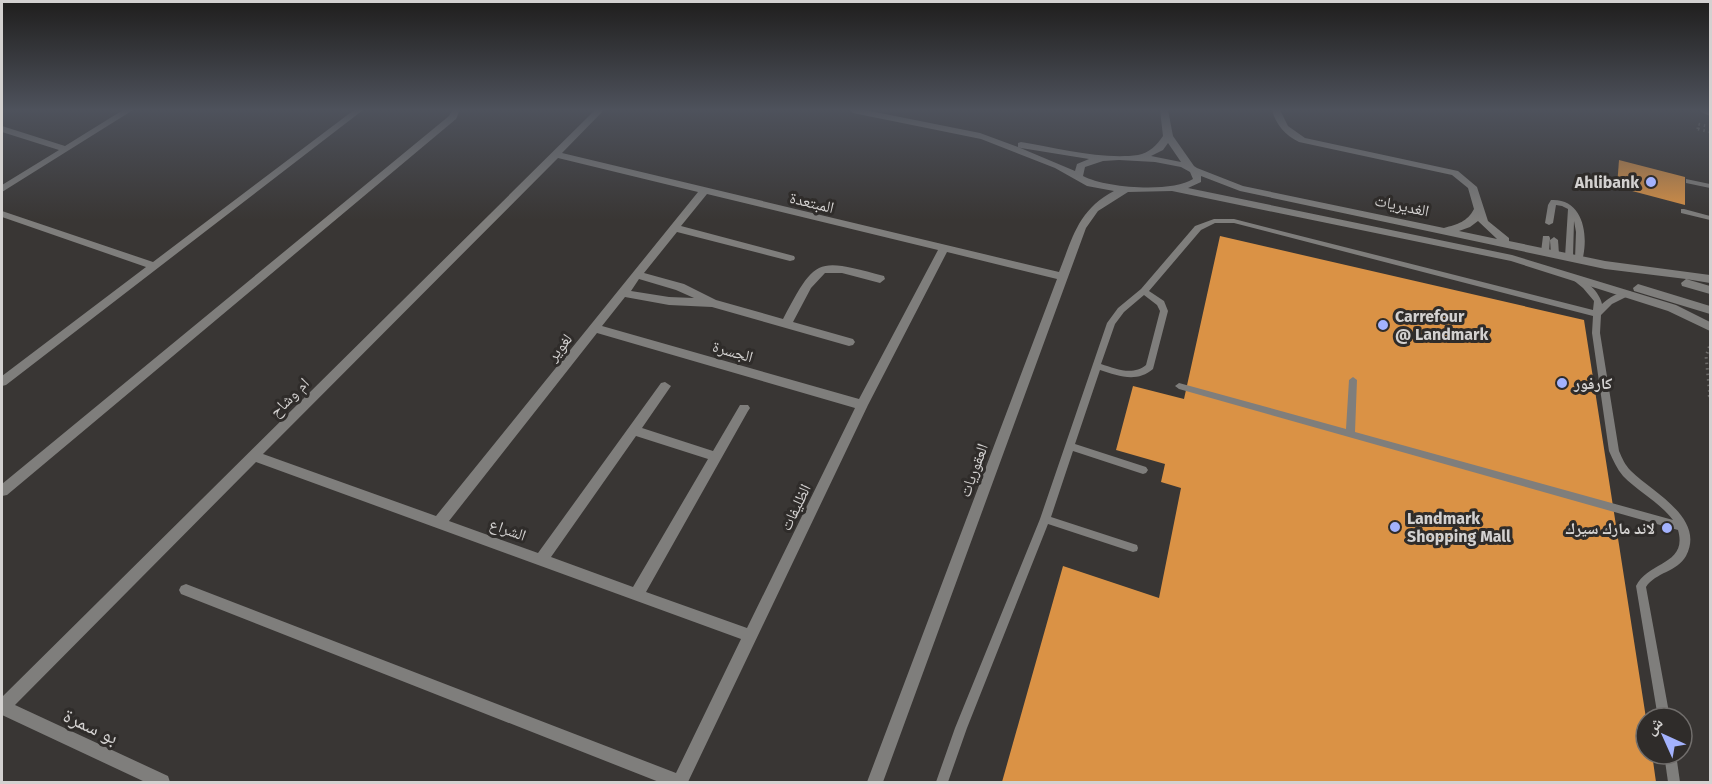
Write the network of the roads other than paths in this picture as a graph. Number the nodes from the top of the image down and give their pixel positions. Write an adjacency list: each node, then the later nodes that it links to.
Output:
1 (58, 147): 11 (street)
2 (70, 147): 11 (street)
3 (311, 147): 38 (street)
4 (417, 147): 68 (street)
5 (563, 147): 12 (street, ام وشاح)
6 (1006, 147): 16 (street)
7 (1030, 147): 13 (street)
8 (1161, 147): 14 (street)
9 (1176, 147): 15 (street)
10 (1333, 147): 23 (street)
11 (66, 149): 21 (street)
12 (555, 154): 22 (street, المبتعدة); 65 (street, ام وشاح)
13 (1107, 158): 14 (street, الغديريات); 16 (street)
14 (1137, 159): 15 (street, الغديريات)
15 (1192, 169): 20 (street); 29 (street, الغديريات)
16 (1079, 176): 19 (street)
17 (1689, 181): 18 (lane)
18 (1710, 186)
19 (1127, 188): 20 (street); 40 (street, العقوريات)
20 (1172, 188): 35 (street, الغديريات)
21 (2, 189)
22 (704, 191): 28 (street, لغوير); 32 (street, المبتعدة)
23 (1478, 211): 29 (street); 31 (street)
24 (1684, 211): 26 (lane)
25 (2, 214): 38 (street)
26 (1710, 218)
27 (1549, 223): 36 (lane)
28 (675, 228): 34 (street); 39 (street, لغوير)
29 (1444, 230): 31 (street, الغديريات)
30 (1550, 239): 33 (lane)
31 (1517, 246): 33 (street, الغديريات)
32 (944, 249): 40 (street, المبتعدة); 60 (street, الظليفات)
33 (1550, 253): 36 (street, الغديريات)
34 (790, 258)
35 (1512, 258): 42 (street, الغديريات); 49 (street, الغديريات)
36 (1574, 258): 37 (street, الغديريات)
37 (1605, 265): 43 (street, الغديريات); 44 (street, الغديريات)
38 (154, 266): 57 (street)
39 (637, 275): 46 (street, لغوير); 48 (street)
40 (1063, 277): 82 (street, العقوريات)
41 (880, 279): 51 (street)
42 (1576, 279): 47 (street, الغديريات); 50 (lane)
43 (1710, 279)
44 (1710, 290)
45 (1144, 291): 50 (lane); 55 (lane); 55 (lane)
46 (623, 293): 48 (street); 53 (street, لغوير)
47 (1627, 293): 50 (lane); 52 (street, الغديريات)
48 (712, 303): 51 (street)
49 (1710, 310)
50 (1597, 314): 71 (lane)
51 (786, 324): 54 (street)
52 (1710, 327)
53 (595, 328): 60 (street, الجسرة); 70 (street, لغوير)
54 (849, 342)
55 (1096, 366): 64 (lane)
56 (1353, 380): 63 (lane)
57 (2, 382)
58 (665, 386): 62 (street)
59 (1179, 386): 63 (lane)
60 (862, 405): 76 (street, الظليفات)
61 (744, 408): 66 (street)
62 (634, 430): 66 (street); 73 (street)
63 (1350, 434): 71 (lane)
64 (1071, 447): 67 (lane); 69 (lane)
65 (253, 456): 70 (street, الشراع); 78 (street, ام وشاح)
66 (717, 457): 75 (street)
67 (1143, 470)
68 (2, 491)
69 (1045, 519): 72 (lane); 83 (lane)
70 (439, 523): 73 (street, الشراع)
71 (1682, 527): 77 (lane)
72 (1133, 548)
73 (541, 560): 75 (street, الشراع)
74 (186, 590): 81 (street)
75 (637, 594): 76 (street, الشراع)
76 (751, 636): 81 (street, الظليفات)
77 (1662, 706)
78 (2, 707): 80 (street, بو سمرة)
79 (1672, 766): 84 (lane)
80 (162, 783)
81 (679, 783)
82 (875, 783)
83 (942, 783)
84 (1674, 783)

